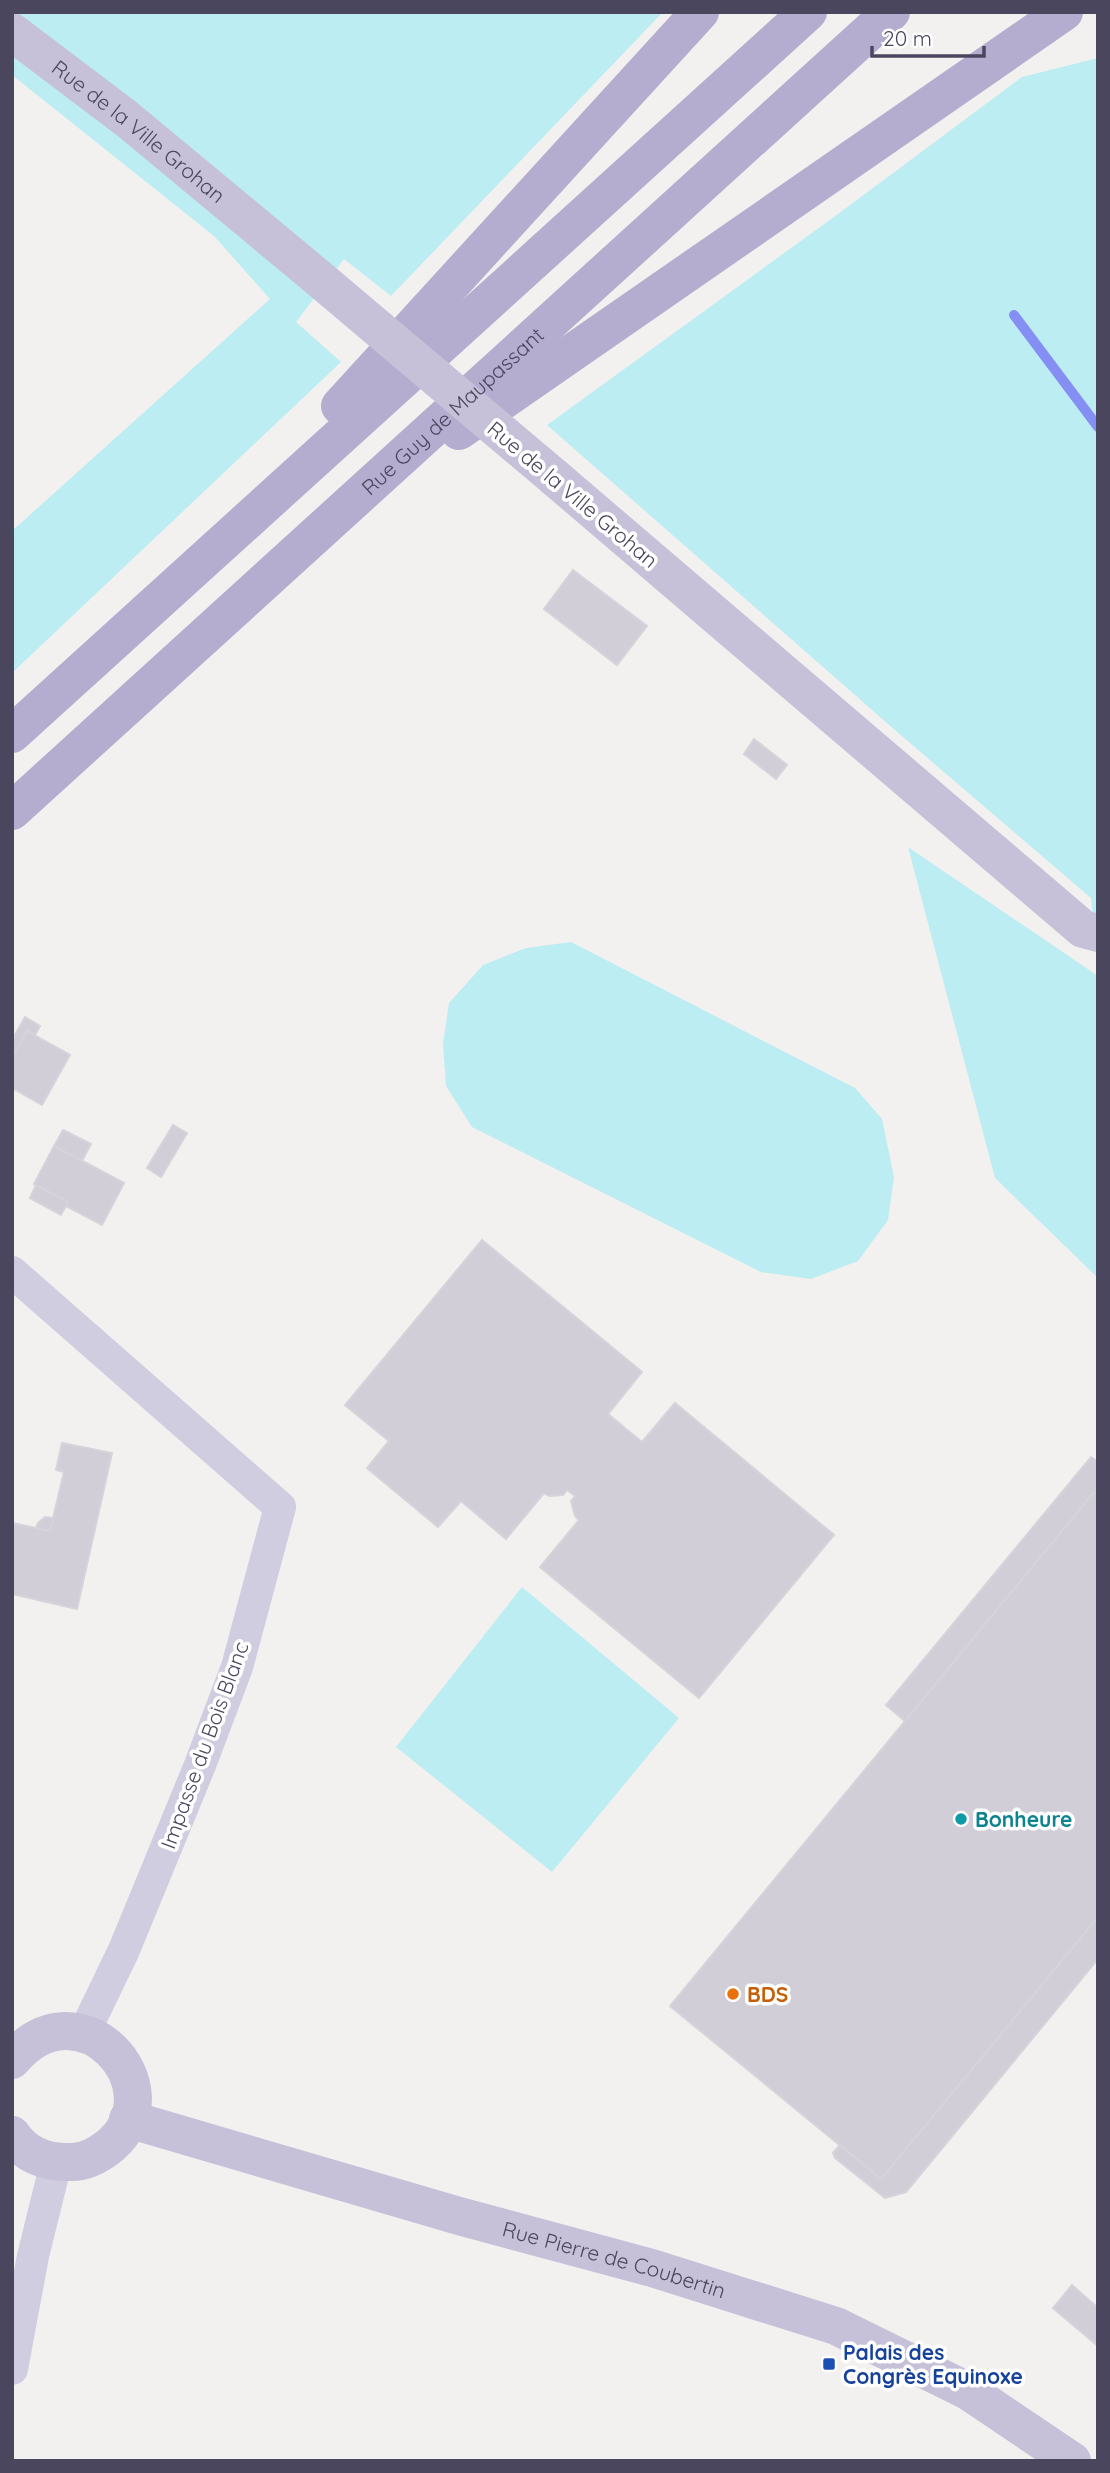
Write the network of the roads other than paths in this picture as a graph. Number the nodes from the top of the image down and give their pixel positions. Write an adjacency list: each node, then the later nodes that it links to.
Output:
1 (700, 12): 7 (main road)
2 (808, 12): 7 (main road)
3 (891, 12): 6 (main road, Rue Guy de Maupassant)
4 (1064, 12): 6 (main road)
5 (12, 32): 10 (street, Rue de la Ville Grohan, bridge)
6 (341, 512): 9 (main road, Rue Guy de Maupassant)
7 (183, 579): 8 (main road)
8 (12, 734)
9 (12, 811)
10 (1098, 933)
11 (12, 1272): 12 (street, Impasse du Bois Blanc)
12 (84, 2033): 13 (street); 14 (street)
13 (12, 2060)
14 (128, 2119): 16 (street); 18 (street, Rue Pierre de Coubertin)
15 (12, 2135): 16 (street)
16 (56, 2163): 17 (street)
17 (12, 2368)
18 (1072, 2461)

